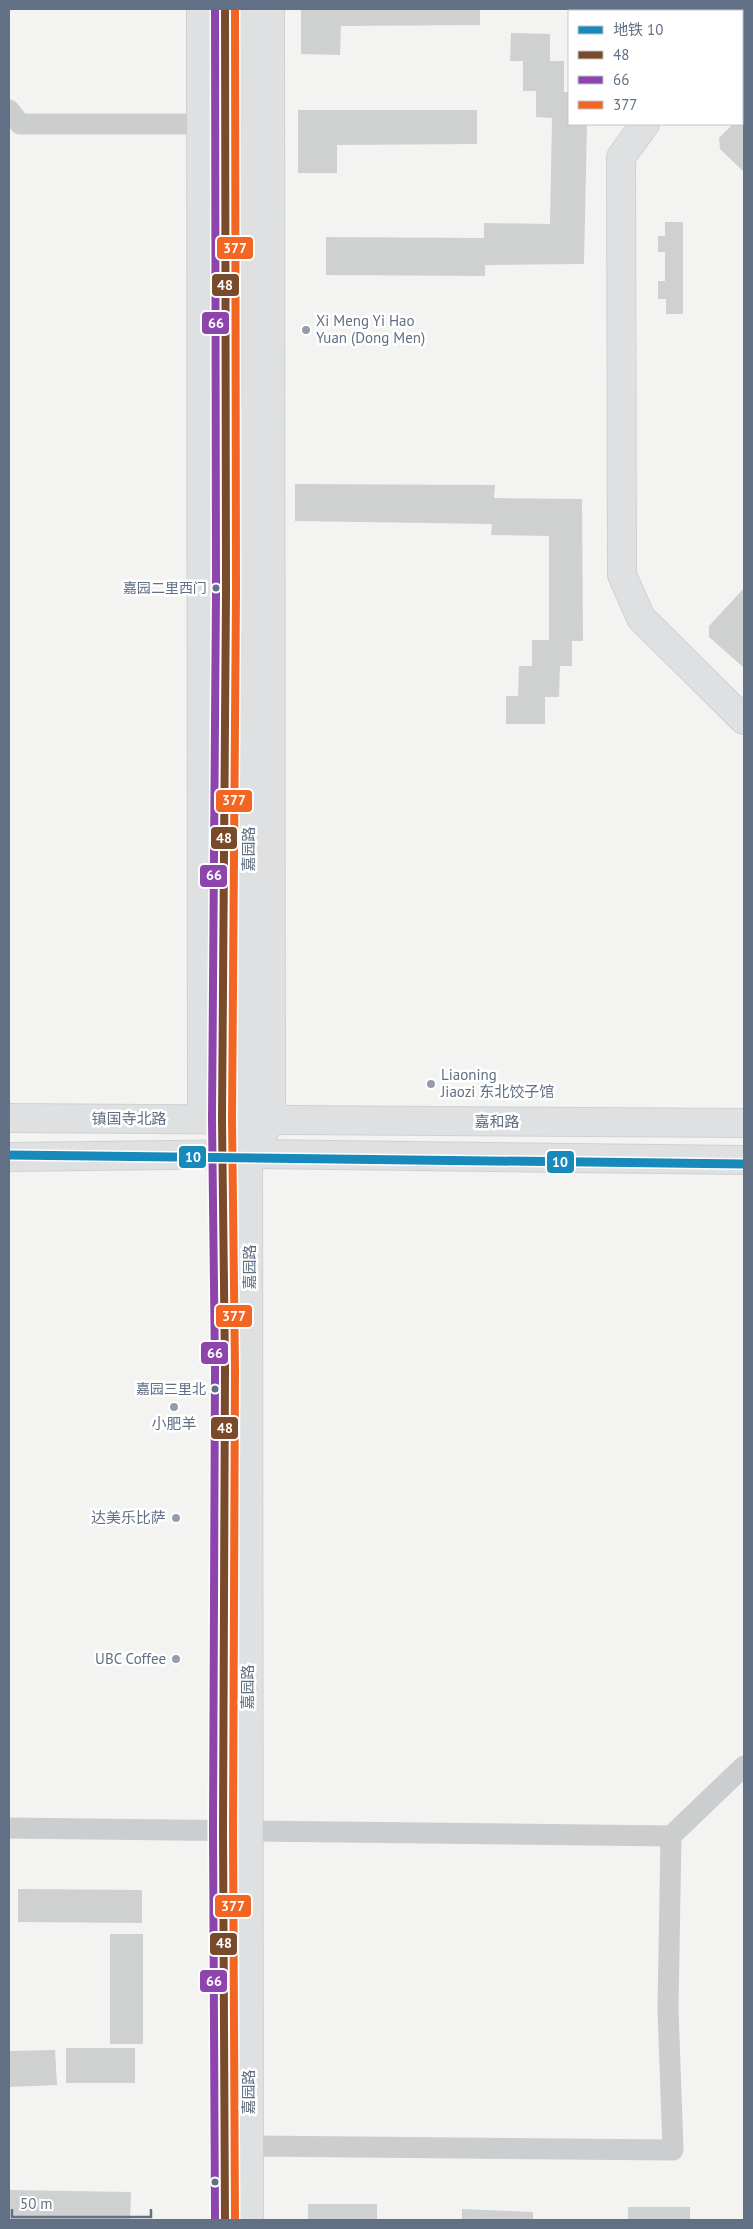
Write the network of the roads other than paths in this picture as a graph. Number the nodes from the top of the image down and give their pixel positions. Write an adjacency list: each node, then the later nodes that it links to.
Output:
1 (201, 9): 6 (main road)
2 (224, 9): 10 (main road, 嘉园路)
3 (247, 9): 11 (main road, 嘉园路)
4 (270, 9): 11 (main road)
5 (9, 110): 6 (street)
6 (201, 124): 10 (main road)
7 (644, 125): 8 (main road)
8 (744, 720)
9 (9, 1118): 10 (main road, 镇国寺北路)
10 (212, 1119): 11 (main road, 镇国寺北路); 13 (main road, 嘉园路)
11 (260, 1120): 12 (main road, 嘉和路); 14 (main road, 嘉园路)
12 (744, 1124)
13 (222, 1154): 14 (main road); 15 (main road); 19 (main road, 嘉园路)
14 (250, 1154): 16 (main road); 19 (main road, 嘉园路)
15 (9, 1157)
16 (744, 1160)
17 (744, 1766): 20 (street)
18 (9, 1828): 19 (street)
19 (235, 1830): 20 (street); 21 (main road, 嘉园路); 22 (main road, 嘉园路)
20 (671, 1836): 21 (street)
21 (249, 2146): 23 (main road, 嘉园路)
22 (224, 2220)
23 (249, 2220)

